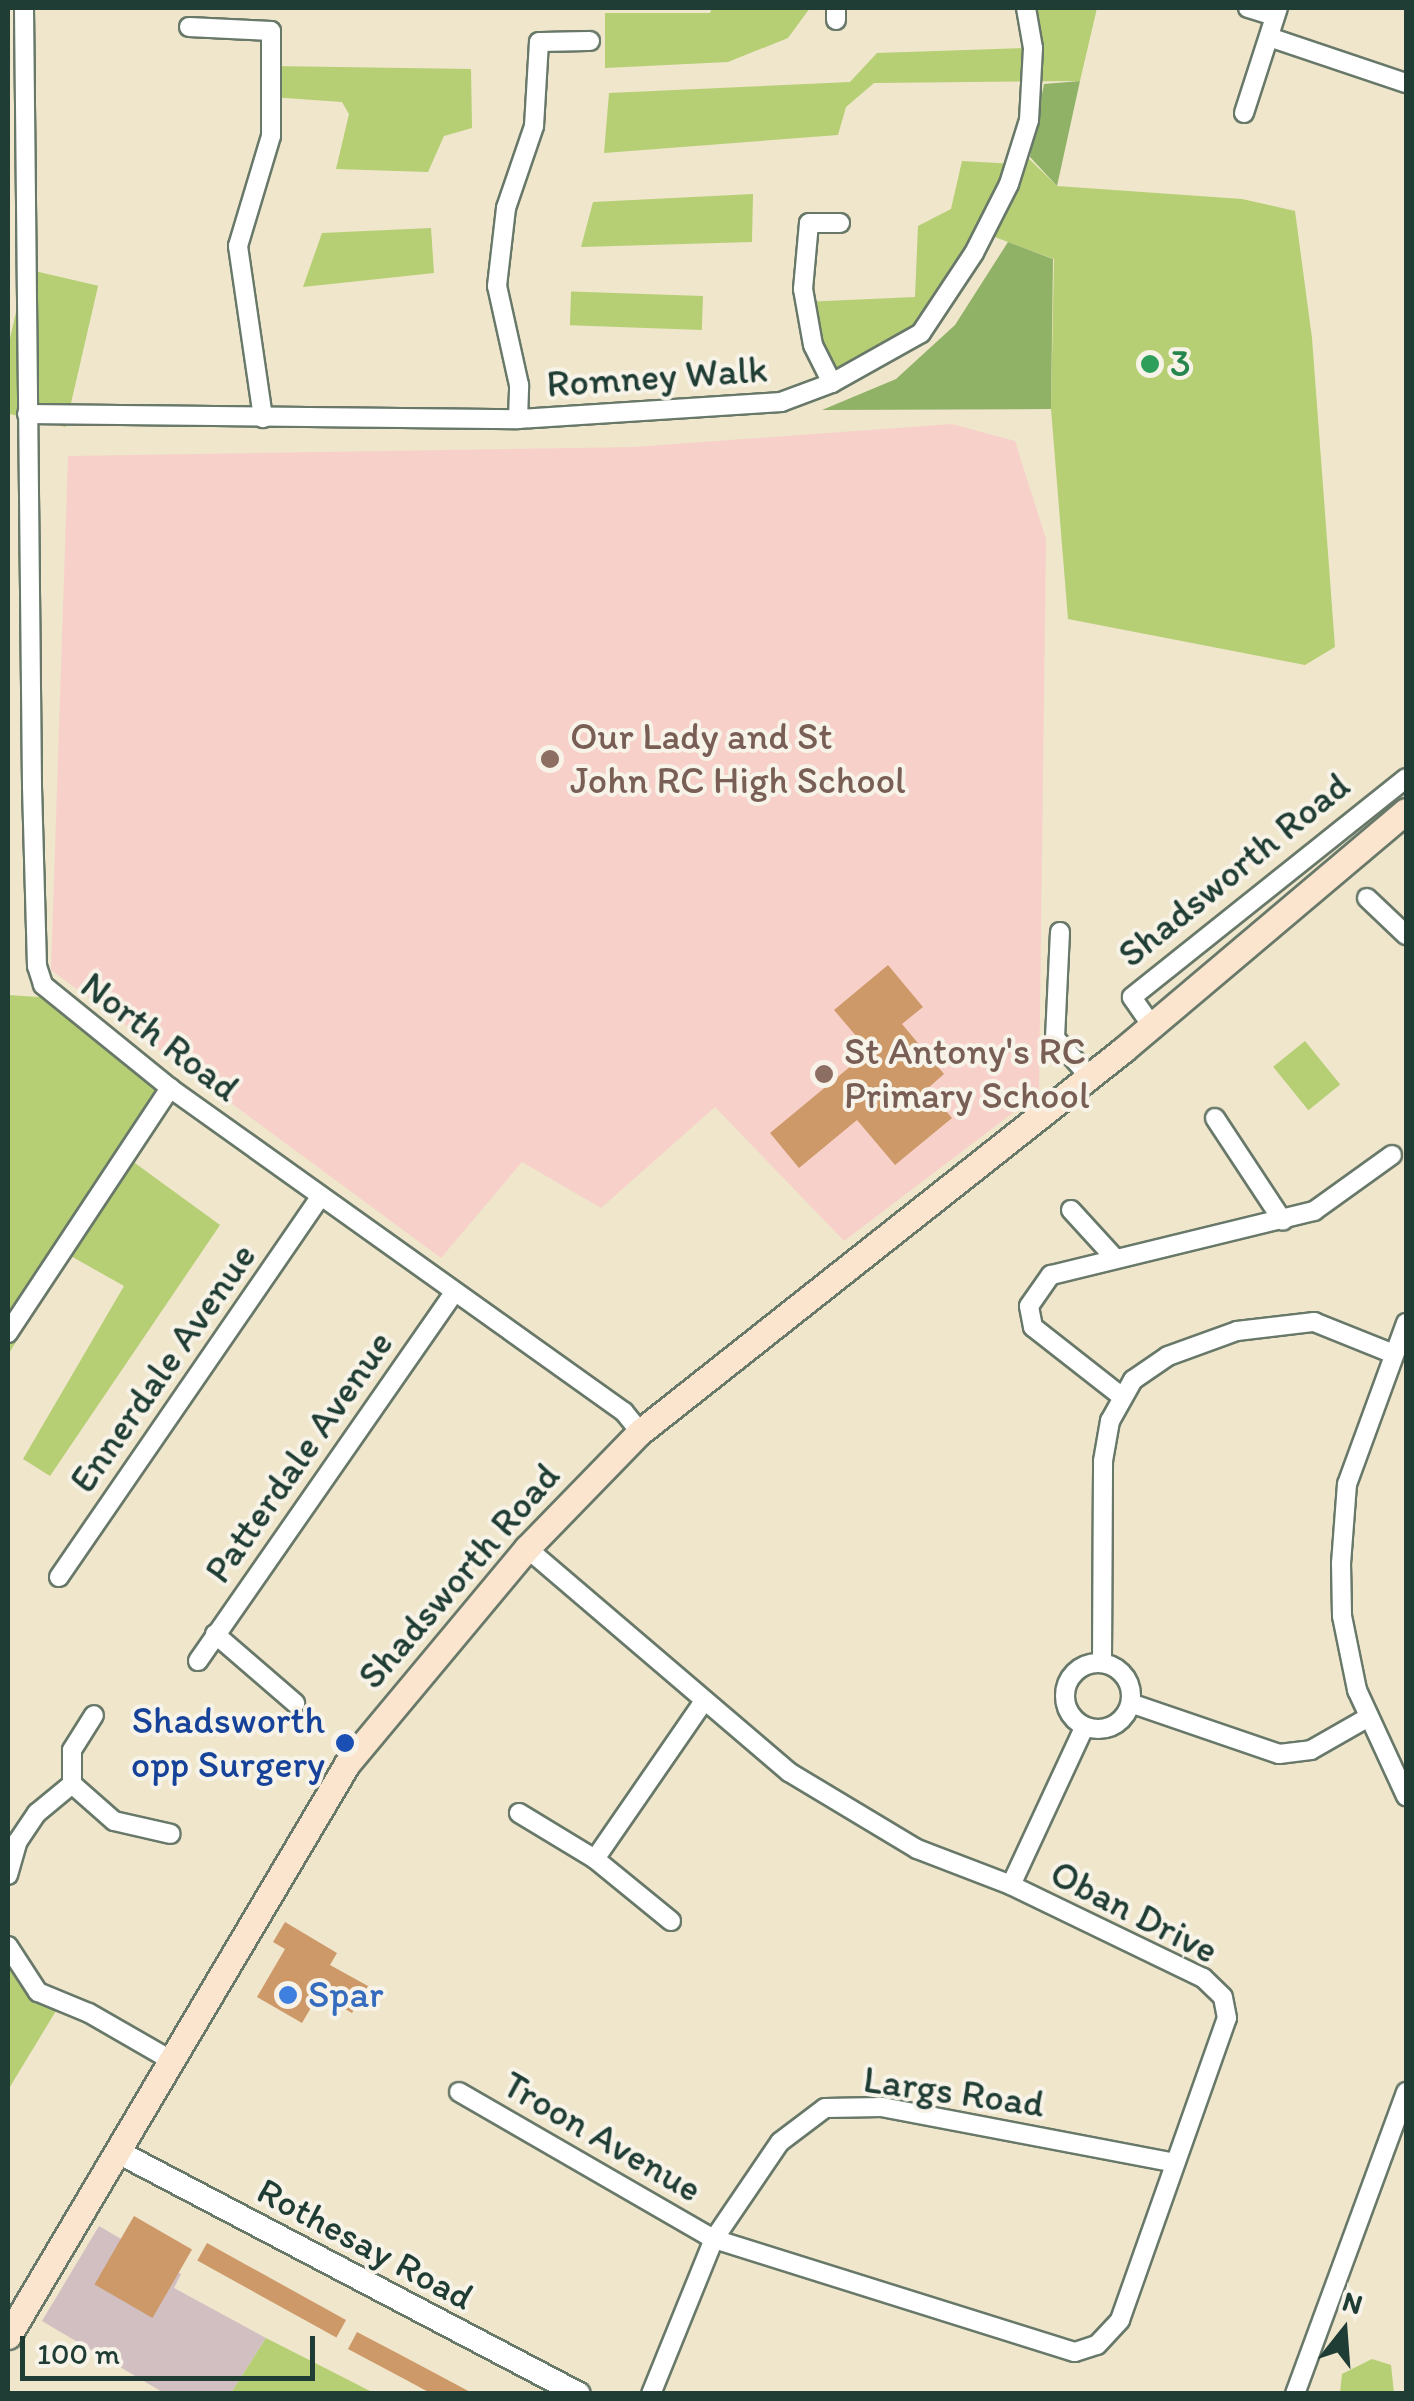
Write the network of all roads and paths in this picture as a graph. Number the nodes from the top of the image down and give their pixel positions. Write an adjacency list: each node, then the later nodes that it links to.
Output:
1 (24, 8): 9 (street, North Road)
2 (1026, 8): 13 (street, Romney Walk)
3 (1248, 8): 4 (street)
4 (1276, 12): 6 (street)
5 (189, 27): 15 (street)
6 (1268, 37): 8 (street); 10 (street)
7 (590, 41): 16 (street)
8 (1406, 82)
9 (17, 111): 12 (street, North Road)
10 (1244, 114)
11 (840, 222): 13 (street)
12 (17, 284): 14 (street, North Road)
13 (832, 382): 16 (street, Romney Walk)
14 (27, 414): 15 (street, Romney Walk); 24 (street, North Road)
15 (263, 418): 16 (street, Romney Walk)
16 (518, 419)
17 (1406, 778): 22 (street, Shadsworth Road)
18 (1406, 811): 22 (main road, Shadsworth Road)
19 (1367, 898): 21 (street)
20 (1060, 932): 23 (street)
21 (1406, 935)
22 (1152, 1026): 23 (main road, Shadsworth Road)
23 (1090, 1077): 36 (main road, Shadsworth Road)
24 (170, 1088): 27 (street, North Road); 33 (street)
25 (1216, 1118): 29 (street)
26 (1392, 1154): 29 (street)
27 (321, 1196): 31 (street, North Road); 38 (street, Ennerdale Avenue)
28 (1071, 1210): 30 (street)
29 (1282, 1221): 30 (street)
30 (1113, 1256): 35 (street)
31 (454, 1292): 36 (street, North Road); 39 (street, Patterdale Avenue)
32 (1406, 1324): 34 (street)
33 (8, 1333)
34 (1391, 1353): 35 (street); 46 (street)
35 (1121, 1396): 41 (street)
36 (640, 1432): 37 (main road, Shadsworth Road)
37 (527, 1548): 43 (street, Oban Drive); 57 (main road, Shadsworth Road)
38 (59, 1577)
39 (215, 1634): 40 (street, Patterdale Avenue); 42 (street)
40 (198, 1661)
41 (1102, 1661): 44 (street); 47 (street)
42 (295, 1702)
43 (702, 1704): 52 (street); 54 (street, Oban Drive)
44 (1133, 1704): 46 (street); 47 (street)
45 (94, 1715): 48 (street)
46 (1367, 1718): 49 (street)
47 (1084, 1728): 54 (street)
48 (72, 1784): 51 (street); 53 (street)
49 (1406, 1796)
50 (519, 1812): 52 (street)
51 (171, 1834)
52 (595, 1859): 55 (street)
53 (8, 1875)
54 (1011, 1886): 61 (street, Oban Drive)
55 (671, 1921)
56 (9, 1956): 57 (street)
57 (169, 2059): 60 (main road, Shadsworth Road)
58 (459, 2092): 62 (street, Troon Avenue)
59 (1406, 2092): 66 (street)
60 (120, 2153): 63 (main road, Shadsworth Road); 64 (street, Rothesay Road)
61 (1172, 2162): 62 (street, Largs Road); 62 (street, Oban Drive)
62 (714, 2239): 65 (street, Largs Road)
63 (8, 2336)
64 (580, 2394)
65 (651, 2394)
66 (1295, 2394)

